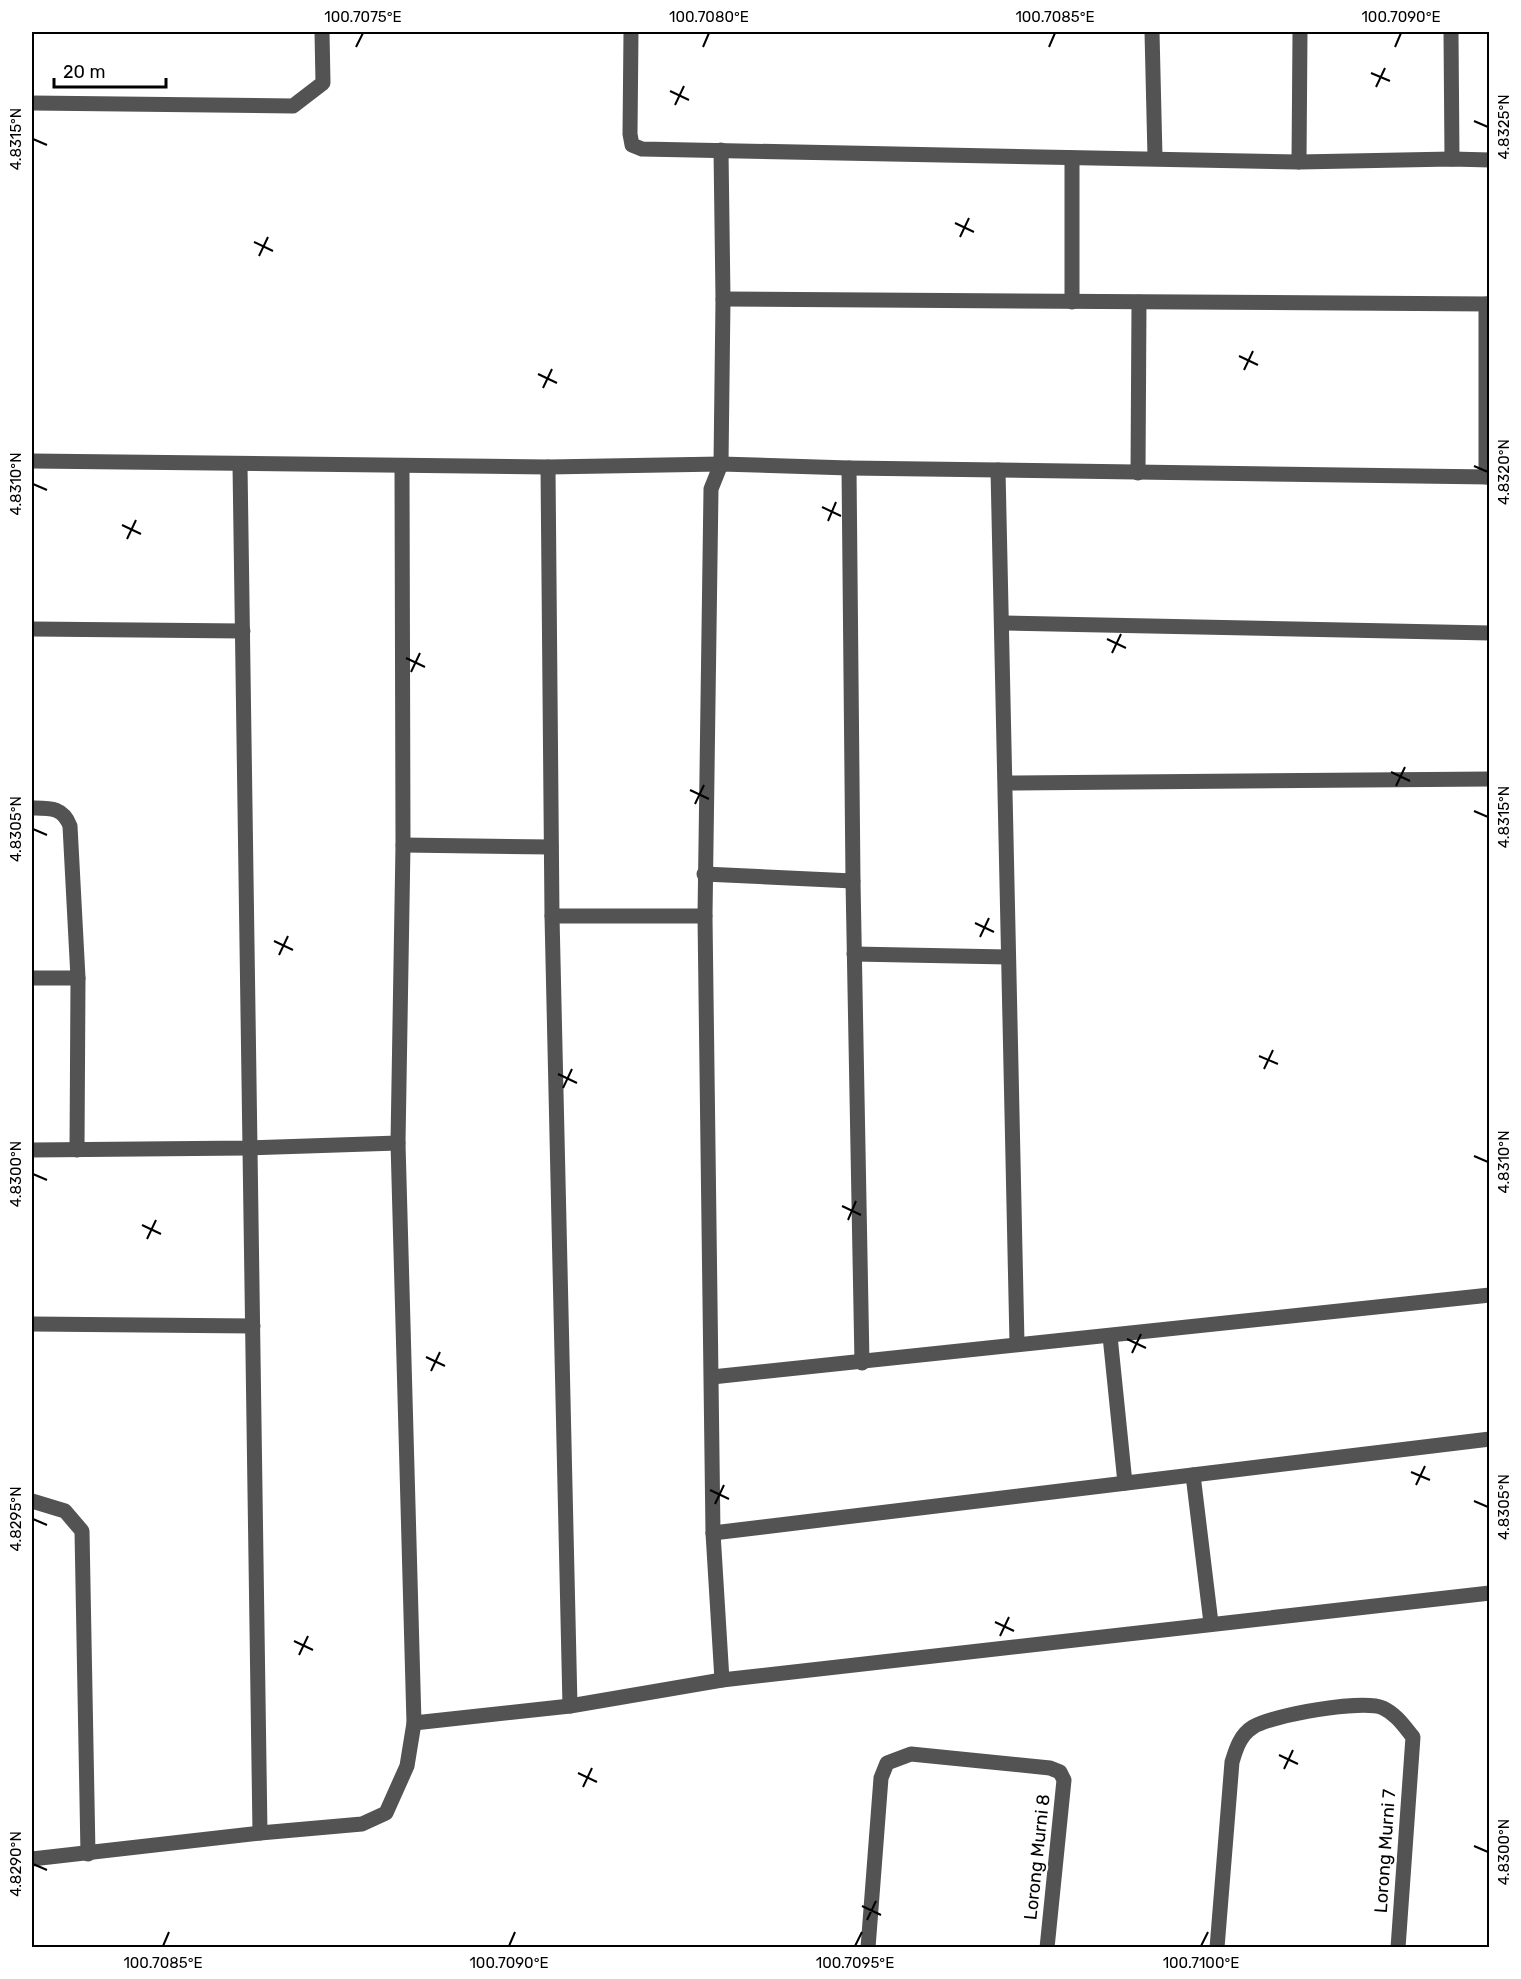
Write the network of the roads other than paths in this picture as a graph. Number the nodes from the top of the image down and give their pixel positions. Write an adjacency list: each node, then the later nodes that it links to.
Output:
1 (322, 32): 6 (street)
2 (631, 32): 7 (street)
3 (1152, 32): 8 (street)
4 (1300, 32): 12 (street)
5 (1451, 32): 10 (street)
6 (32, 103)
7 (721, 150): 9 (street); 13 (street)
8 (1155, 157): 9 (street); 12 (street)
9 (1072, 158): 14 (street)
10 (1452, 159): 11 (street); 12 (street)
11 (1490, 160)
12 (1299, 162)
13 (723, 299): 14 (street); 18 (street)
14 (1072, 302): 15 (street)
15 (1139, 302): 16 (street); 24 (street)
16 (1488, 304): 25 (street)
17 (32, 460): 19 (street)
18 (721, 464): 21 (street); 22 (street); 35 (street)
19 (240, 465): 20 (street); 28 (street)
20 (402, 467): 21 (street); 33 (street)
21 (549, 468): 34 (street)
22 (849, 468): 23 (street); 36 (street)
23 (998, 470): 24 (street); 26 (street)
24 (1138, 473): 25 (street)
25 (1488, 477)
26 (1003, 623): 29 (street); 31 (street)
27 (32, 629): 28 (street)
28 (243, 631): 44 (street)
29 (1490, 633)
30 (1490, 779): 31 (street)
31 (1006, 783): 40 (street)
32 (32, 808): 42 (street)
33 (403, 845): 34 (street); 43 (street)
34 (551, 847): 37 (street)
35 (704, 874): 36 (street); 38 (street)
36 (853, 881): 39 (street)
37 (552, 916): 38 (street); 62 (street)
38 (705, 916): 53 (street)
39 (854, 954): 40 (street); 52 (street)
40 (1008, 957): 51 (street)
41 (32, 978): 42 (street)
42 (78, 978): 46 (street)
43 (398, 1143): 44 (street); 63 (street)
44 (248, 1148): 46 (street); 49 (street)
45 (32, 1150): 46 (street)
46 (77, 1150)
47 (1490, 1295): 50 (street)
48 (32, 1324): 49 (street)
49 (253, 1326): 64 (street)
50 (1110, 1336): 51 (street); 56 (street)
51 (1017, 1343): 52 (street)
52 (862, 1363): 53 (street)
53 (712, 1377): 58 (street)
54 (1490, 1439): 55 (street)
55 (1193, 1475): 56 (street); 60 (street)
56 (1125, 1483): 58 (street)
57 (32, 1500): 65 (street)
58 (713, 1533): 61 (street)
59 (1490, 1593): 60 (street)
60 (1211, 1623): 61 (street)
61 (722, 1680): 62 (street)
62 (570, 1706): 63 (street)
63 (414, 1723): 64 (street)
64 (260, 1833): 65 (street)
65 (88, 1854): 66 (street)
66 (32, 1859)
67 (867, 1947): 68 (street, Lorong Murni 8)
68 (1047, 1947)
69 (1217, 1947): 70 (street, Lorong Murni 7)
70 (1398, 1947)

